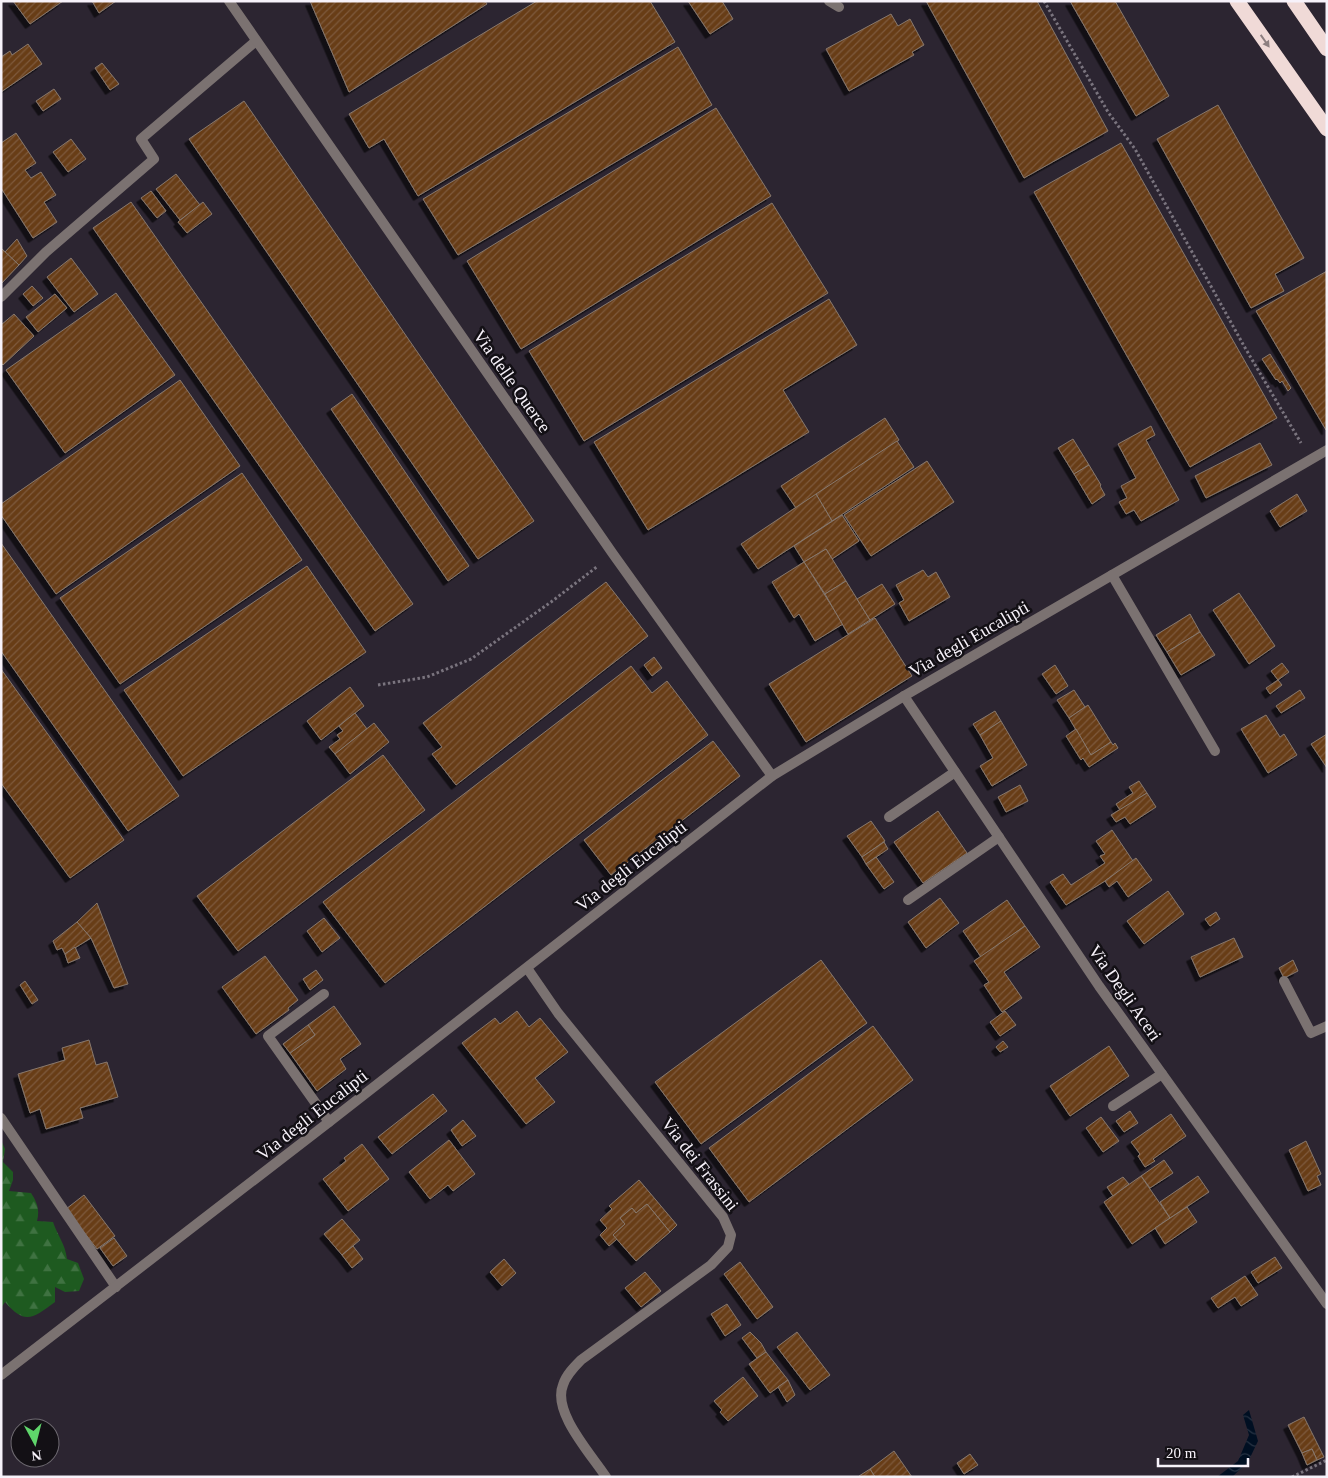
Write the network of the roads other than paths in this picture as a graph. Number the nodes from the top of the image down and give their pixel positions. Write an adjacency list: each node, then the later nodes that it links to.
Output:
1 (229, 1): 6 (street, Via delle Querce)
2 (829, 1): 5 (street)
3 (1237, 1): 8 (highway, one-way to 8)
4 (1294, 1): 7 (highway)
5 (839, 7)
6 (256, 41): 9 (street); 15 (street, Via delle Querce)
7 (1327, 49)
8 (1327, 128)
9 (1, 297)
10 (1327, 450): 11 (street, Via degli Eucalipti)
11 (1112, 575): 12 (street, Via degli Eucalipti); 13 (street)
12 (904, 696): 14 (street, Via Degli Aceri); 15 (street, Via degli Eucalipti)
13 (1215, 751)
14 (955, 772): 16 (street); 17 (street, Via Degli Aceri)
15 (772, 776): 19 (street, Via degli Eucalipti)
16 (889, 817)
17 (999, 837): 18 (street); 23 (street, Via Degli Aceri)
18 (908, 900)
19 (527, 968): 26 (street, Via degli Eucalipti); 30 (street, Via dei Frassini)
20 (1284, 981): 22 (street)
21 (324, 994): 26 (street)
22 (1327, 1026)
23 (1162, 1074): 24 (street); 28 (street, Via Degli Aceri)
24 (1113, 1106)
25 (1, 1118): 27 (street)
26 (329, 1122): 27 (street, Via degli Eucalipti)
27 (116, 1286): 29 (street, Via degli Eucalipti)
28 (1327, 1304)
29 (1, 1375)
30 (606, 1477)

